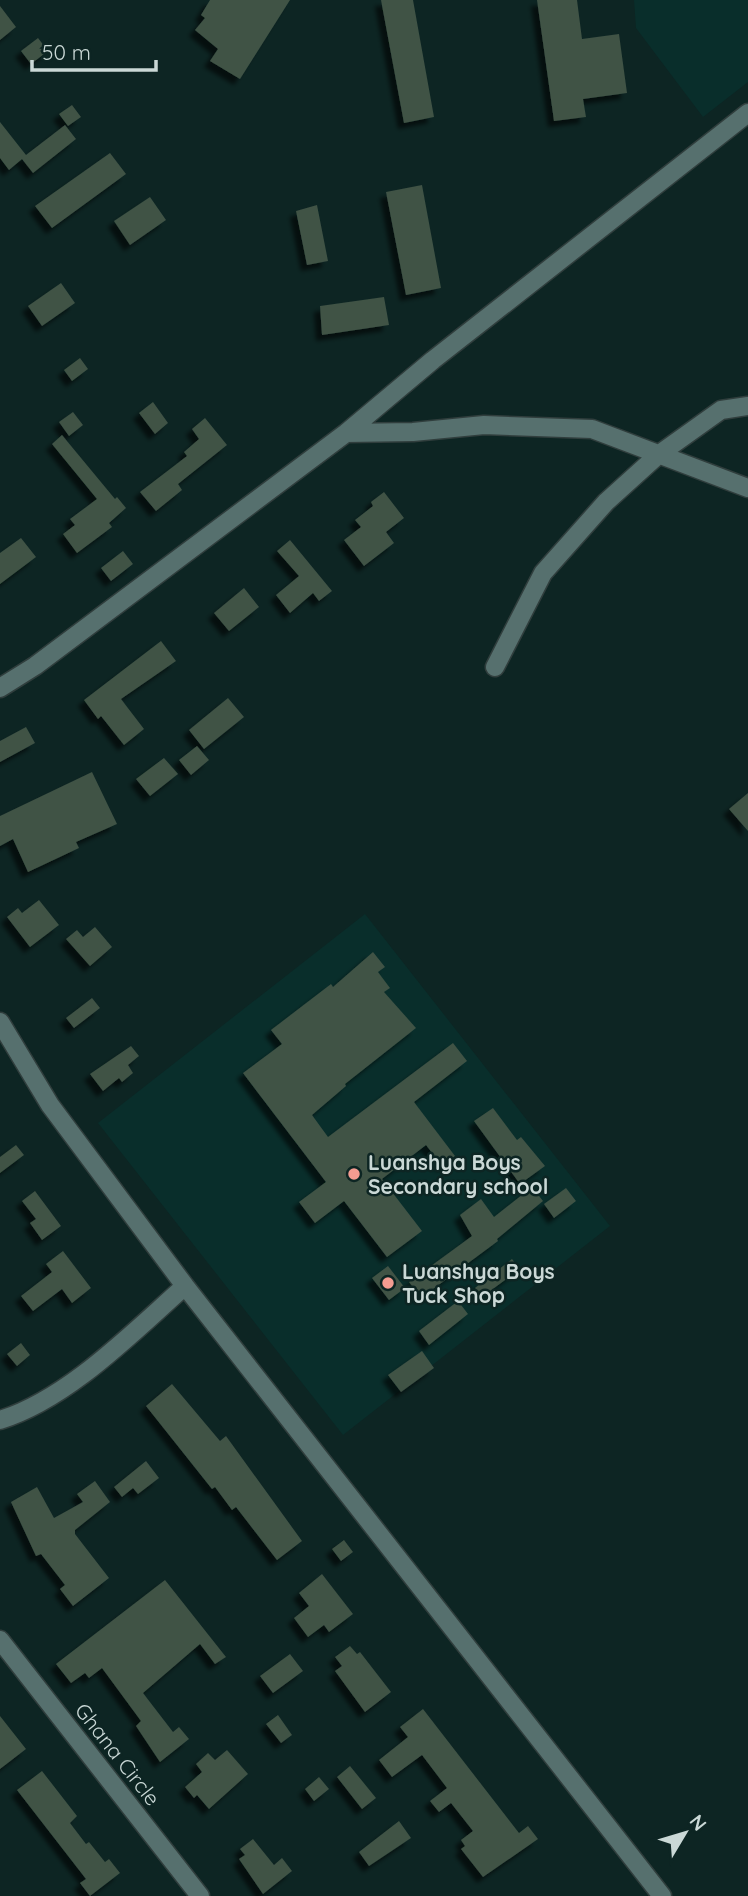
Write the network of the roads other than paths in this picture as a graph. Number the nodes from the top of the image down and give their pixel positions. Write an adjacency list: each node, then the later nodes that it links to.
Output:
1 (748, 113): 3 (street)
2 (748, 406): 4 (street)
3 (346, 433): 4 (street); 7 (street)
4 (658, 456): 5 (street); 6 (street)
5 (748, 488)
6 (495, 667)
7 (0, 688)
8 (0, 1022): 9 (street)
9 (185, 1286): 10 (street); 13 (street)
10 (0, 1420)
11 (0, 1640): 12 (street, Ghana Circle)
12 (200, 1896)
13 (662, 1896)

